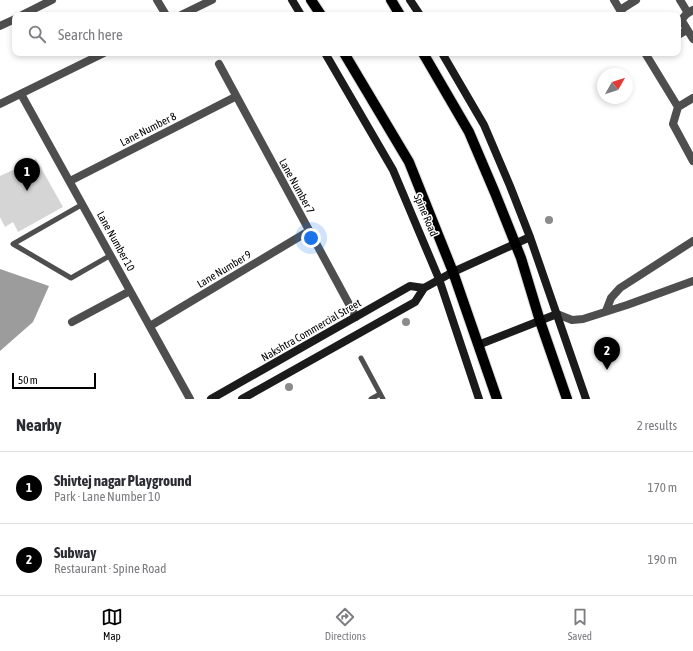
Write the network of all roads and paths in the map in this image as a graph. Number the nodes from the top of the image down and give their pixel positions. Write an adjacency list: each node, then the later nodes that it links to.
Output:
1 (52, 0): 11 (street)
2 (157, 0): 12 (street)
3 (212, 0): 13 (street)
4 (292, 0): 14 (street)
5 (312, 0): 15 (main road)
6 (391, 0): 16 (main road)
7 (614, 0): 18 (street)
8 (636, 0): 18 (street)
9 (680, 0): 19 (street)
10 (413, 1): 17 (street)
11 (28, 12)
12 (164, 12)
13 (187, 12)
14 (299, 12)
15 (319, 12)
16 (398, 12)
17 (418, 12)
18 (621, 12)
19 (690, 12): 22 (street)
20 (12, 20): 21 (street)
21 (0, 26)
22 (687, 30): 23 (street); 24 (street)
23 (681, 33)
24 (693, 39)
25 (98, 56): 32 (street)
26 (327, 56): 46 (street, Spine Road)
27 (346, 56): 45 (main road, Spine Road)
28 (425, 56): 43 (main road)
29 (444, 56): 41 (street)
30 (648, 56): 36 (street)
31 (219, 64): 33 (street, Lane Number 7)
32 (21, 94): 35 (street); 38 (street, Lane Number 10)
33 (235, 97): 38 (street, Lane Number 8); 40 (street, Lane Number 7)
34 (693, 98): 36 (street)
35 (0, 104)
36 (678, 107): 37 (street)
37 (693, 161)
38 (70, 181): 39 (street, Lane Number 10)
39 (83, 204): 44 (street, Lane Number 10); 44 (lane)
40 (309, 231): 52 (street, Lane Number 7); 55 (street, Lane Number 9)
41 (530, 237): 43 (street, Nakshtra Commercial Street); 51 (street)
42 (693, 241): 50 (street)
43 (515, 244): 45 (street, Nakshtra Commercial Street); 53 (main road)
44 (111, 255): 49 (street, Lane Number 10)
45 (454, 272): 46 (street, Nakshtra Commercial Street); 56 (main road, Spine Road)
46 (439, 279): 48 (street, Nakshtra Commercial Street); 63 (street, Spine Road)
47 (693, 281): 50 (street)
48 (424, 288): 52 (street, Nakshtra Commercial Street); 61 (street, Nakshtra Commercial Street)
49 (130, 290): 54 (street); 55 (street, Lane Number 10)
50 (606, 311): 51 (street)
51 (557, 314): 53 (street); 66 (street)
52 (356, 317): 60 (street, Nakshtra Commercial Street)
53 (540, 321): 56 (street); 65 (main road)
54 (72, 322)
55 (150, 326): 59 (street, Lane Number 10)
56 (478, 345): 64 (main road, Spine Road)
57 (361, 358): 58 (lane)
58 (382, 396): 62 (lane)
59 (190, 399)
60 (211, 399)
61 (242, 399)
62 (371, 399)
63 (479, 399)
64 (497, 399)
65 (567, 399)
66 (586, 399)

